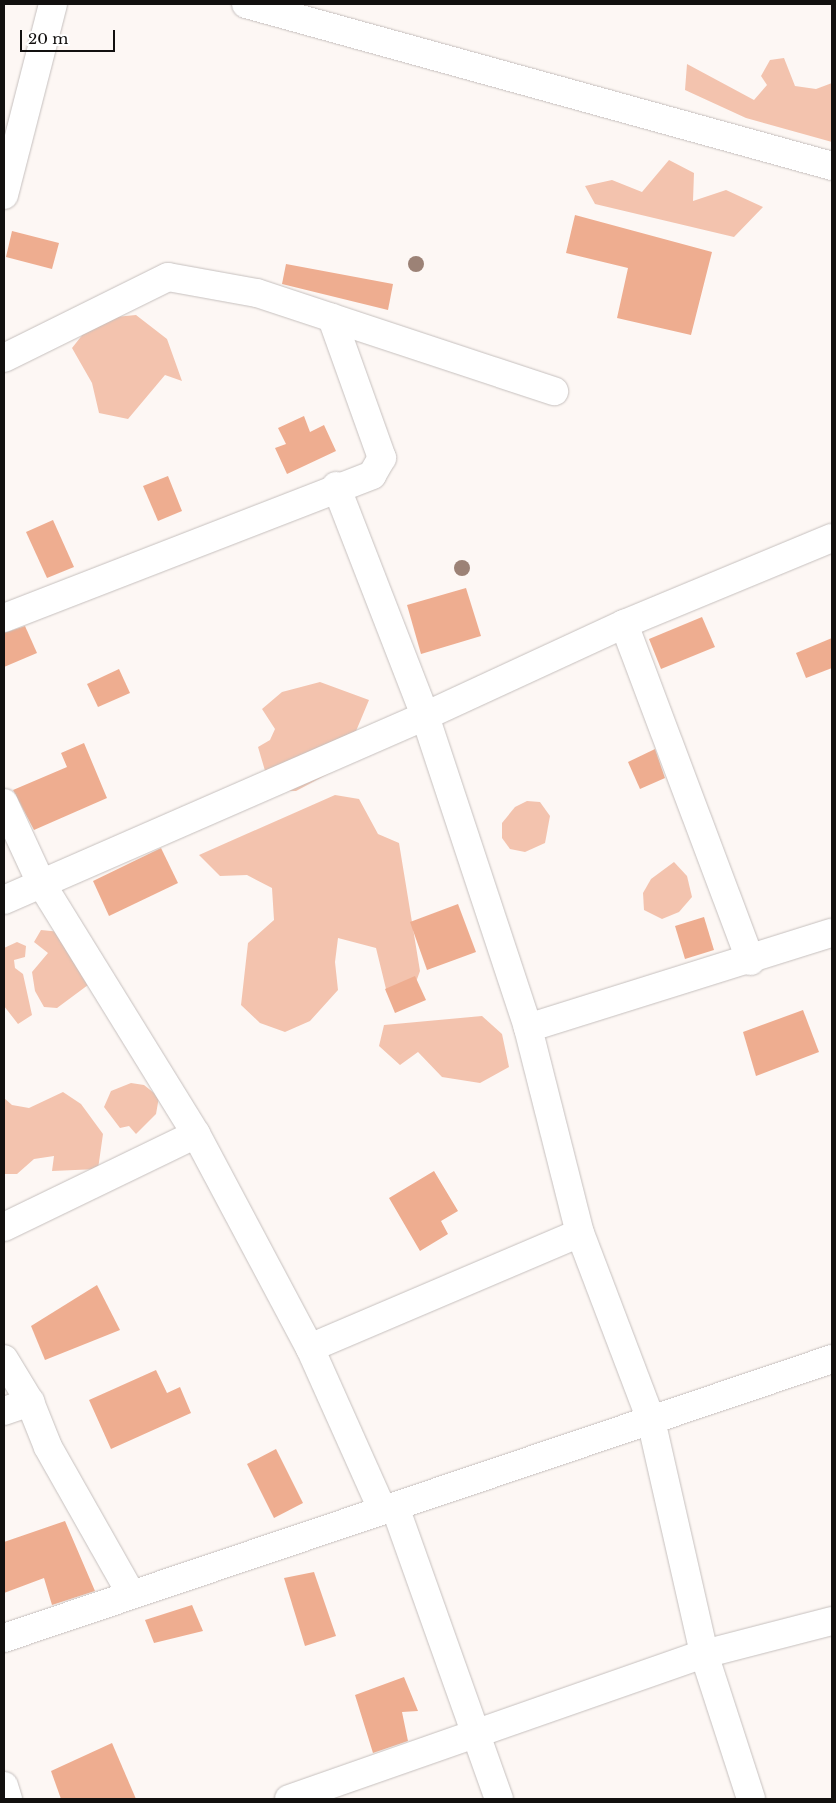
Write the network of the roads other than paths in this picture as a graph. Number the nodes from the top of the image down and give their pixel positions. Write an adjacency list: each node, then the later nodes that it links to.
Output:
1 (53, 4): 4 (street)
2 (246, 4): 3 (street)
3 (832, 166)
4 (4, 196)
5 (332, 318): 6 (street); 7 (street); 8 (street)
6 (4, 358)
7 (554, 391)
8 (336, 486): 10 (street); 12 (street)
9 (832, 538): 11 (street)
10 (4, 618)
11 (624, 624): 12 (street); 17 (street)
12 (425, 716): 14 (street); 18 (street)
13 (4, 803): 14 (street)
14 (41, 883): 15 (street); 19 (street)
15 (4, 900)
16 (832, 933): 17 (street)
17 (751, 961): 18 (street)
18 (528, 1028): 21 (street)
19 (196, 1134): 20 (street); 22 (street)
20 (4, 1227)
21 (580, 1233): 22 (street); 27 (street)
22 (310, 1348): 28 (street)
23 (4, 1358): 25 (street)
24 (832, 1359): 27 (street)
25 (30, 1402): 26 (street); 29 (street)
26 (4, 1411)
27 (651, 1420): 28 (street); 32 (street)
28 (389, 1508): 29 (street); 33 (street)
29 (131, 1594): 31 (street)
30 (832, 1621): 32 (street)
31 (4, 1638)
32 (704, 1654): 33 (street); 38 (street)
33 (476, 1734): 36 (street); 37 (street)
34 (4, 1786): 35 (street)
35 (8, 1799)
36 (289, 1799)
37 (499, 1799)
38 (751, 1799)

